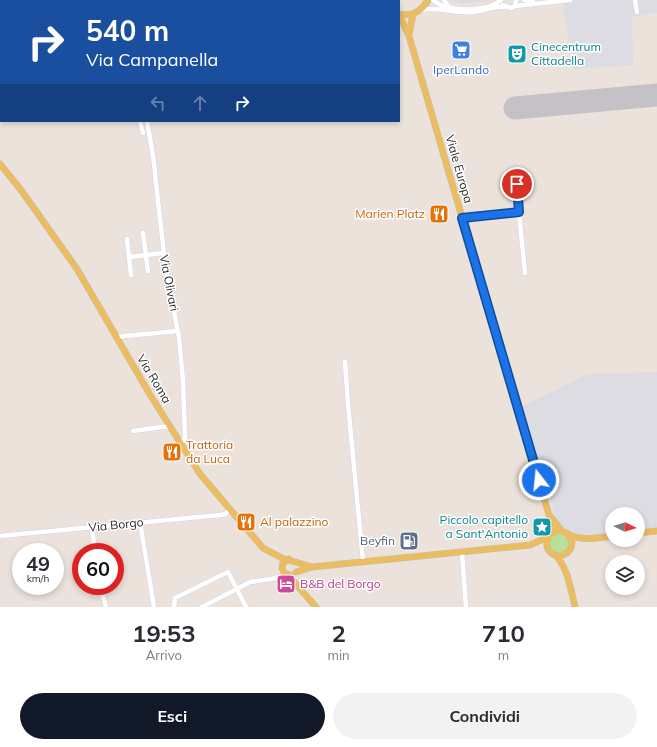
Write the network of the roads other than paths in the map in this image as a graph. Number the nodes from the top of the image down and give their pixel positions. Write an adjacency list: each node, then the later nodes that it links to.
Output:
1 (428, 0): 13 (main road)
2 (433, 0): 12 (street)
3 (444, 0): 12 (street)
4 (502, 0): 11 (street); 12 (street)
5 (516, 0): 10 (street)
6 (524, 0): 7 (street)
7 (533, 0)
8 (570, 0): 10 (street)
9 (635, 0): 14 (street)
10 (515, 6): 11 (street)
11 (505, 7): 13 (street)
12 (451, 9)
13 (420, 10): 16 (main road)
14 (637, 12)
15 (400, 14): 16 (main road)
16 (413, 14): 18 (main road, Viale Europa)
17 (400, 16): 18 (main road, Viale Europa)
18 (409, 36): 25 (main road, Viale Europa)
19 (140, 122): 21 (street)
20 (147, 122): 28 (street, Via Olivari)
21 (143, 133)
22 (0, 164): 35 (main road, Via Roma)
23 (517, 184): 24 (street)
24 (519, 212): 25 (street); 32 (street)
25 (462, 218): 41 (main road, Viale Europa)
26 (144, 233): 29 (street)
27 (127, 239): 30 (street)
28 (163, 253): 29 (street); 34 (street, Via Olivari)
29 (146, 255): 30 (street); 31 (street)
30 (129, 257): 33 (street)
31 (148, 271)
32 (525, 273)
33 (131, 275)
34 (178, 331): 35 (street); 39 (street, Via Olivari)
35 (117, 338): 37 (main road, Via Roma)
36 (345, 362): 60 (street)
37 (169, 426): 38 (street); 39 (main road, Via Roma)
38 (133, 430)
39 (180, 444): 40 (main road, Via Roma)
40 (230, 510): 42 (street, Via Borgo); 57 (main road, Via Roma)
41 (549, 515): 44 (main road, Viale Europa); 49 (main road, Viale Europa)
42 (140, 522): 43 (street, Via Borgo); 72 (street)
43 (92, 528): 48 (street, Via Borgo); 52 (street)
44 (561, 530): 47 (main road, Viale Europa); 49 (main road)
45 (657, 531): 46 (main road)
46 (645, 532)
47 (569, 535): 51 (main road); 55 (main road)
48 (0, 536)
49 (549, 536): 53 (main road); 54 (main road, Viale Europa)
50 (605, 537): 51 (main road)
51 (588, 539): 55 (main road)
52 (94, 543)
53 (530, 545): 54 (main road); 56 (main road)
54 (548, 549): 58 (main road)
55 (569, 551): 58 (main road); 65 (main road)
56 (462, 552): 60 (main road); 77 (street)
57 (271, 554): 59 (main road, Via Roma); 63 (main road, Via Roma)
58 (553, 554): 65 (main road)
59 (289, 560): 61 (main road, Via Roma); 63 (main road)
60 (363, 561): 62 (main road)
61 (296, 563): 62 (main road); 64 (main road, Via Roma)
62 (312, 566): 64 (main road)
63 (282, 567): 66 (main road, Via Roma); 67 (street)
64 (296, 573): 66 (main road); 68 (main road, Via Roma)
65 (566, 574): 78 (main road)
66 (287, 575): 67 (street); 68 (main road, Via Roma)
67 (276, 577): 69 (street)
68 (298, 586): 76 (main road, Via Roma)
69 (237, 589): 73 (street); 74 (street); 75 (street)
70 (103, 595): 71 (street)
71 (106, 607)
72 (154, 607)
73 (174, 607)
74 (202, 607)
75 (246, 607)
76 (316, 607)
77 (466, 607)
78 (575, 607)

